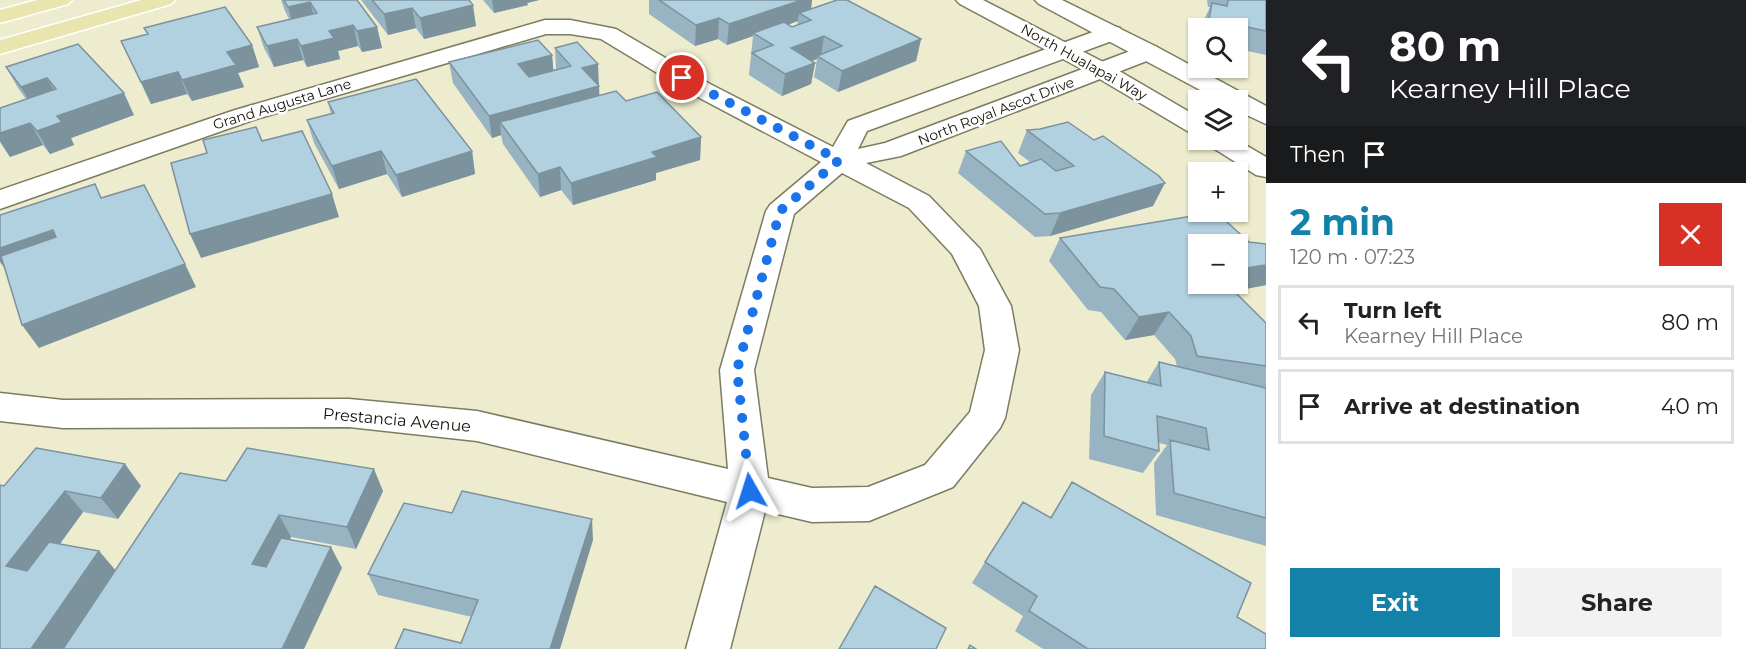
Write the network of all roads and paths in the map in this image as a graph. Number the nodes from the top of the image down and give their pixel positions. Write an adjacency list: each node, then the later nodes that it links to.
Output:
1 (61, 0): 5 (main road)
2 (164, 0): 7 (main road)
3 (967, 0): 8 (street, North Hualapai Way)
4 (1046, 0): 6 (street)
5 (0, 17)
6 (1112, 33): 8 (street, North Royal Ascot Drive); 9 (street)
7 (0, 47)
8 (1064, 50): 10 (street, North Hualapai Way); 14 (street, North Royal Ascot Drive)
9 (1149, 52): 10 (street, North Royal Ascot Drive); 11 (street)
10 (1101, 70): 12 (street, North Hualapai Way); 14 (street, North Royal Ascot Drive)
11 (1266, 116)
12 (1188, 121)
13 (1236, 150): 15 (street)
14 (839, 160): 16 (street, Grand Augusta Lane); 18 (street, North Royal Ascot Drive); 18 (street)
15 (1266, 168)
16 (0, 200)
17 (0, 407): 18 (street, Prestancia Avenue)
18 (750, 491): 19 (street, North Royal Ascot Drive)
19 (708, 649)

